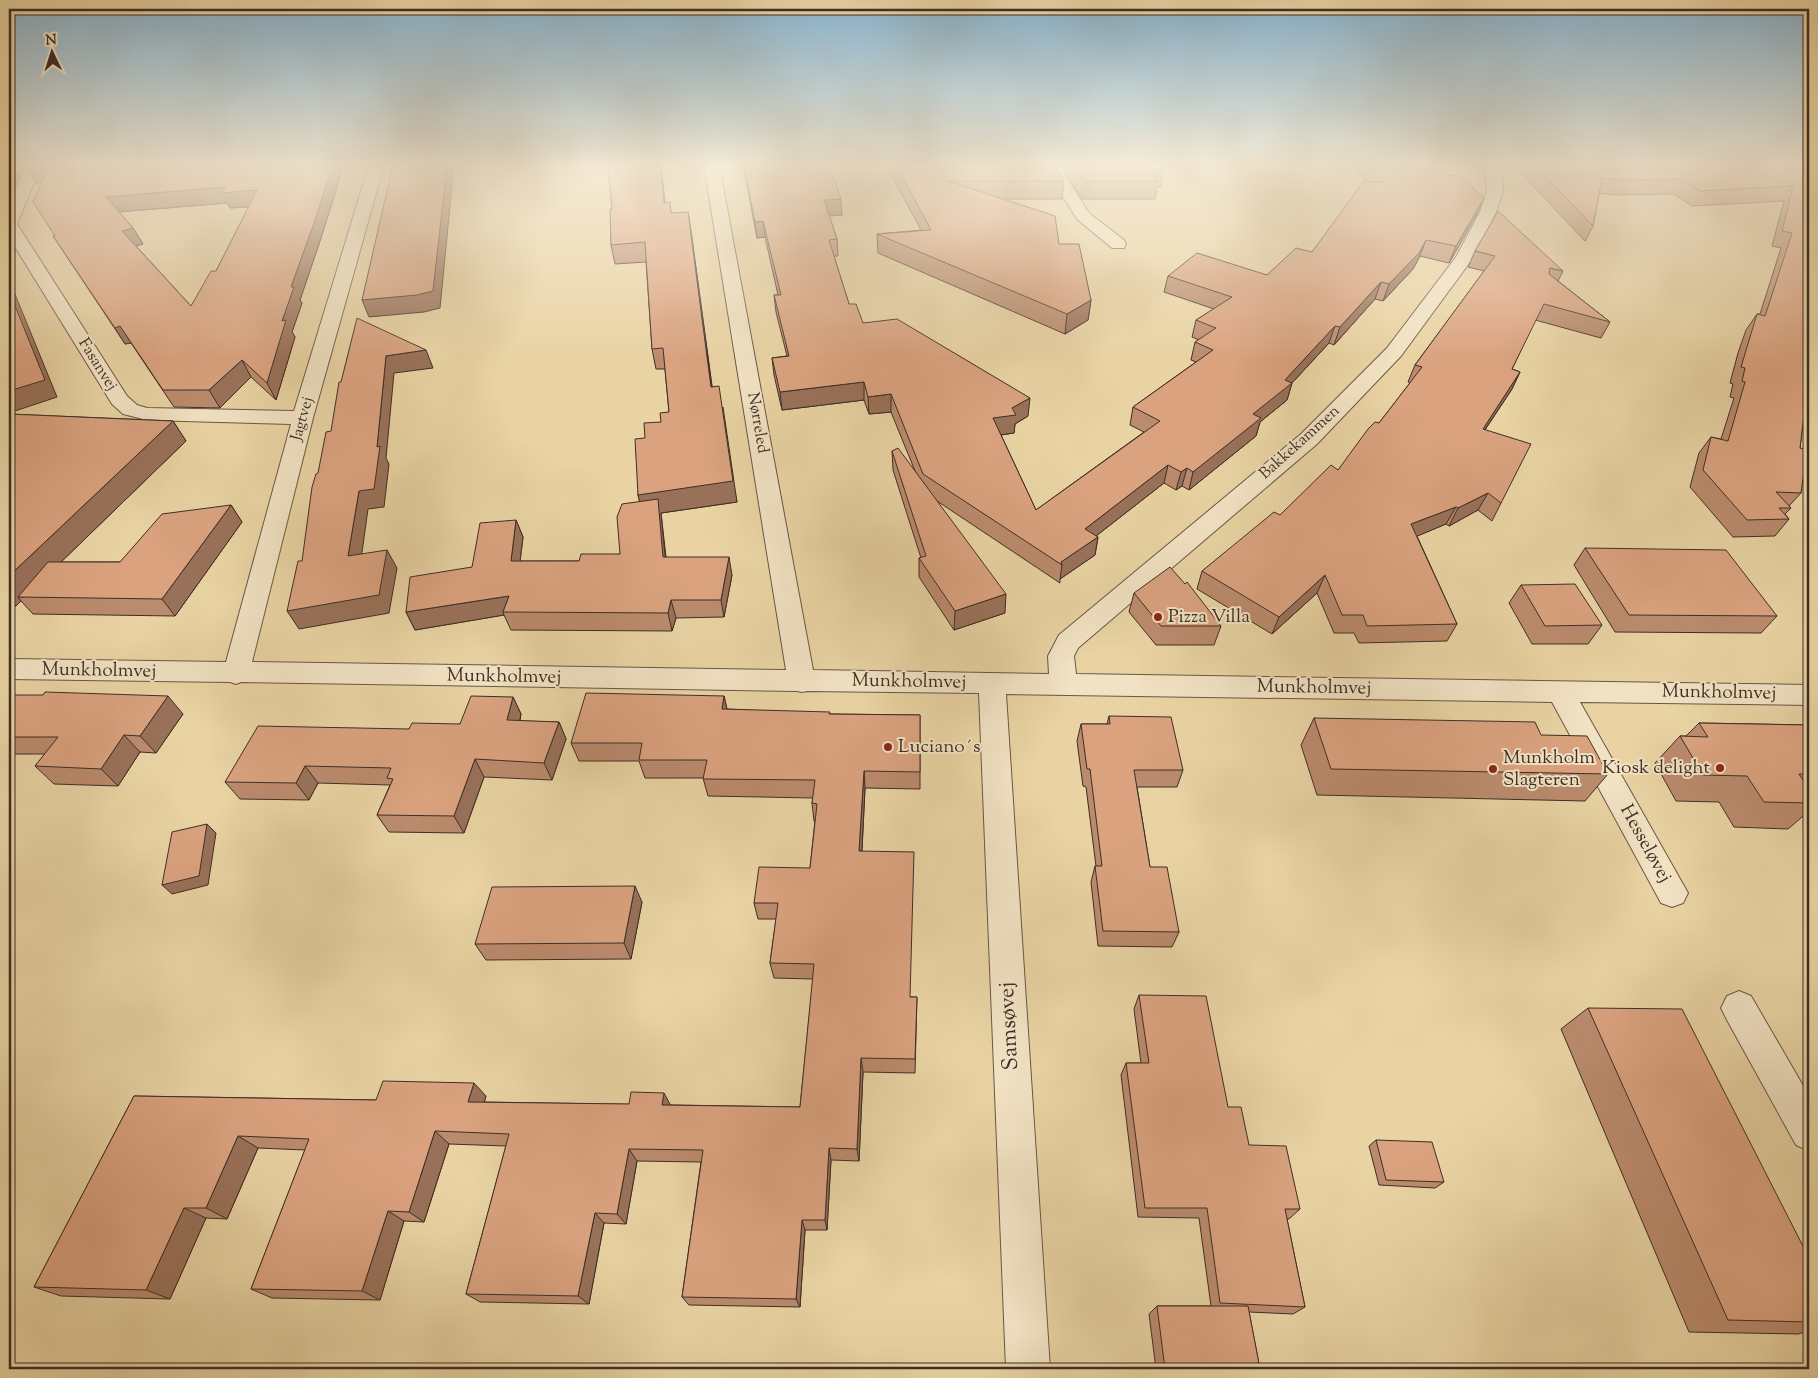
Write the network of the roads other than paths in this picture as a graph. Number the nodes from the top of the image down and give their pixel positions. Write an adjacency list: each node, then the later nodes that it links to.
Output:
1 (12, 229): 7 (street, Fasanvej)
2 (358, 229): 7 (street, Jagtvej)
3 (722, 229): 10 (street, Nørreled)
4 (1100, 229): 6 (street)
5 (1479, 229): 12 (street, Bakkekammen)
6 (1118, 244)
7 (303, 418): 9 (street, Jagtvej)
8 (9, 670): 9 (street, Munkholmvej)
9 (236, 674): 10 (street, Munkholmvej)
10 (802, 682): 11 (street, Munkholmvej)
11 (992, 683): 12 (street, Munkholmvej); 18 (street, Samsøvej)
12 (1063, 684): 13 (street, Munkholmvej)
13 (1560, 691): 14 (street, Munkholmvej); 15 (street, Hesseløvej)
14 (1809, 695)
15 (1672, 893)
16 (1739, 1008): 17 (street)
17 (1809, 1132)
18 (1028, 1369)

